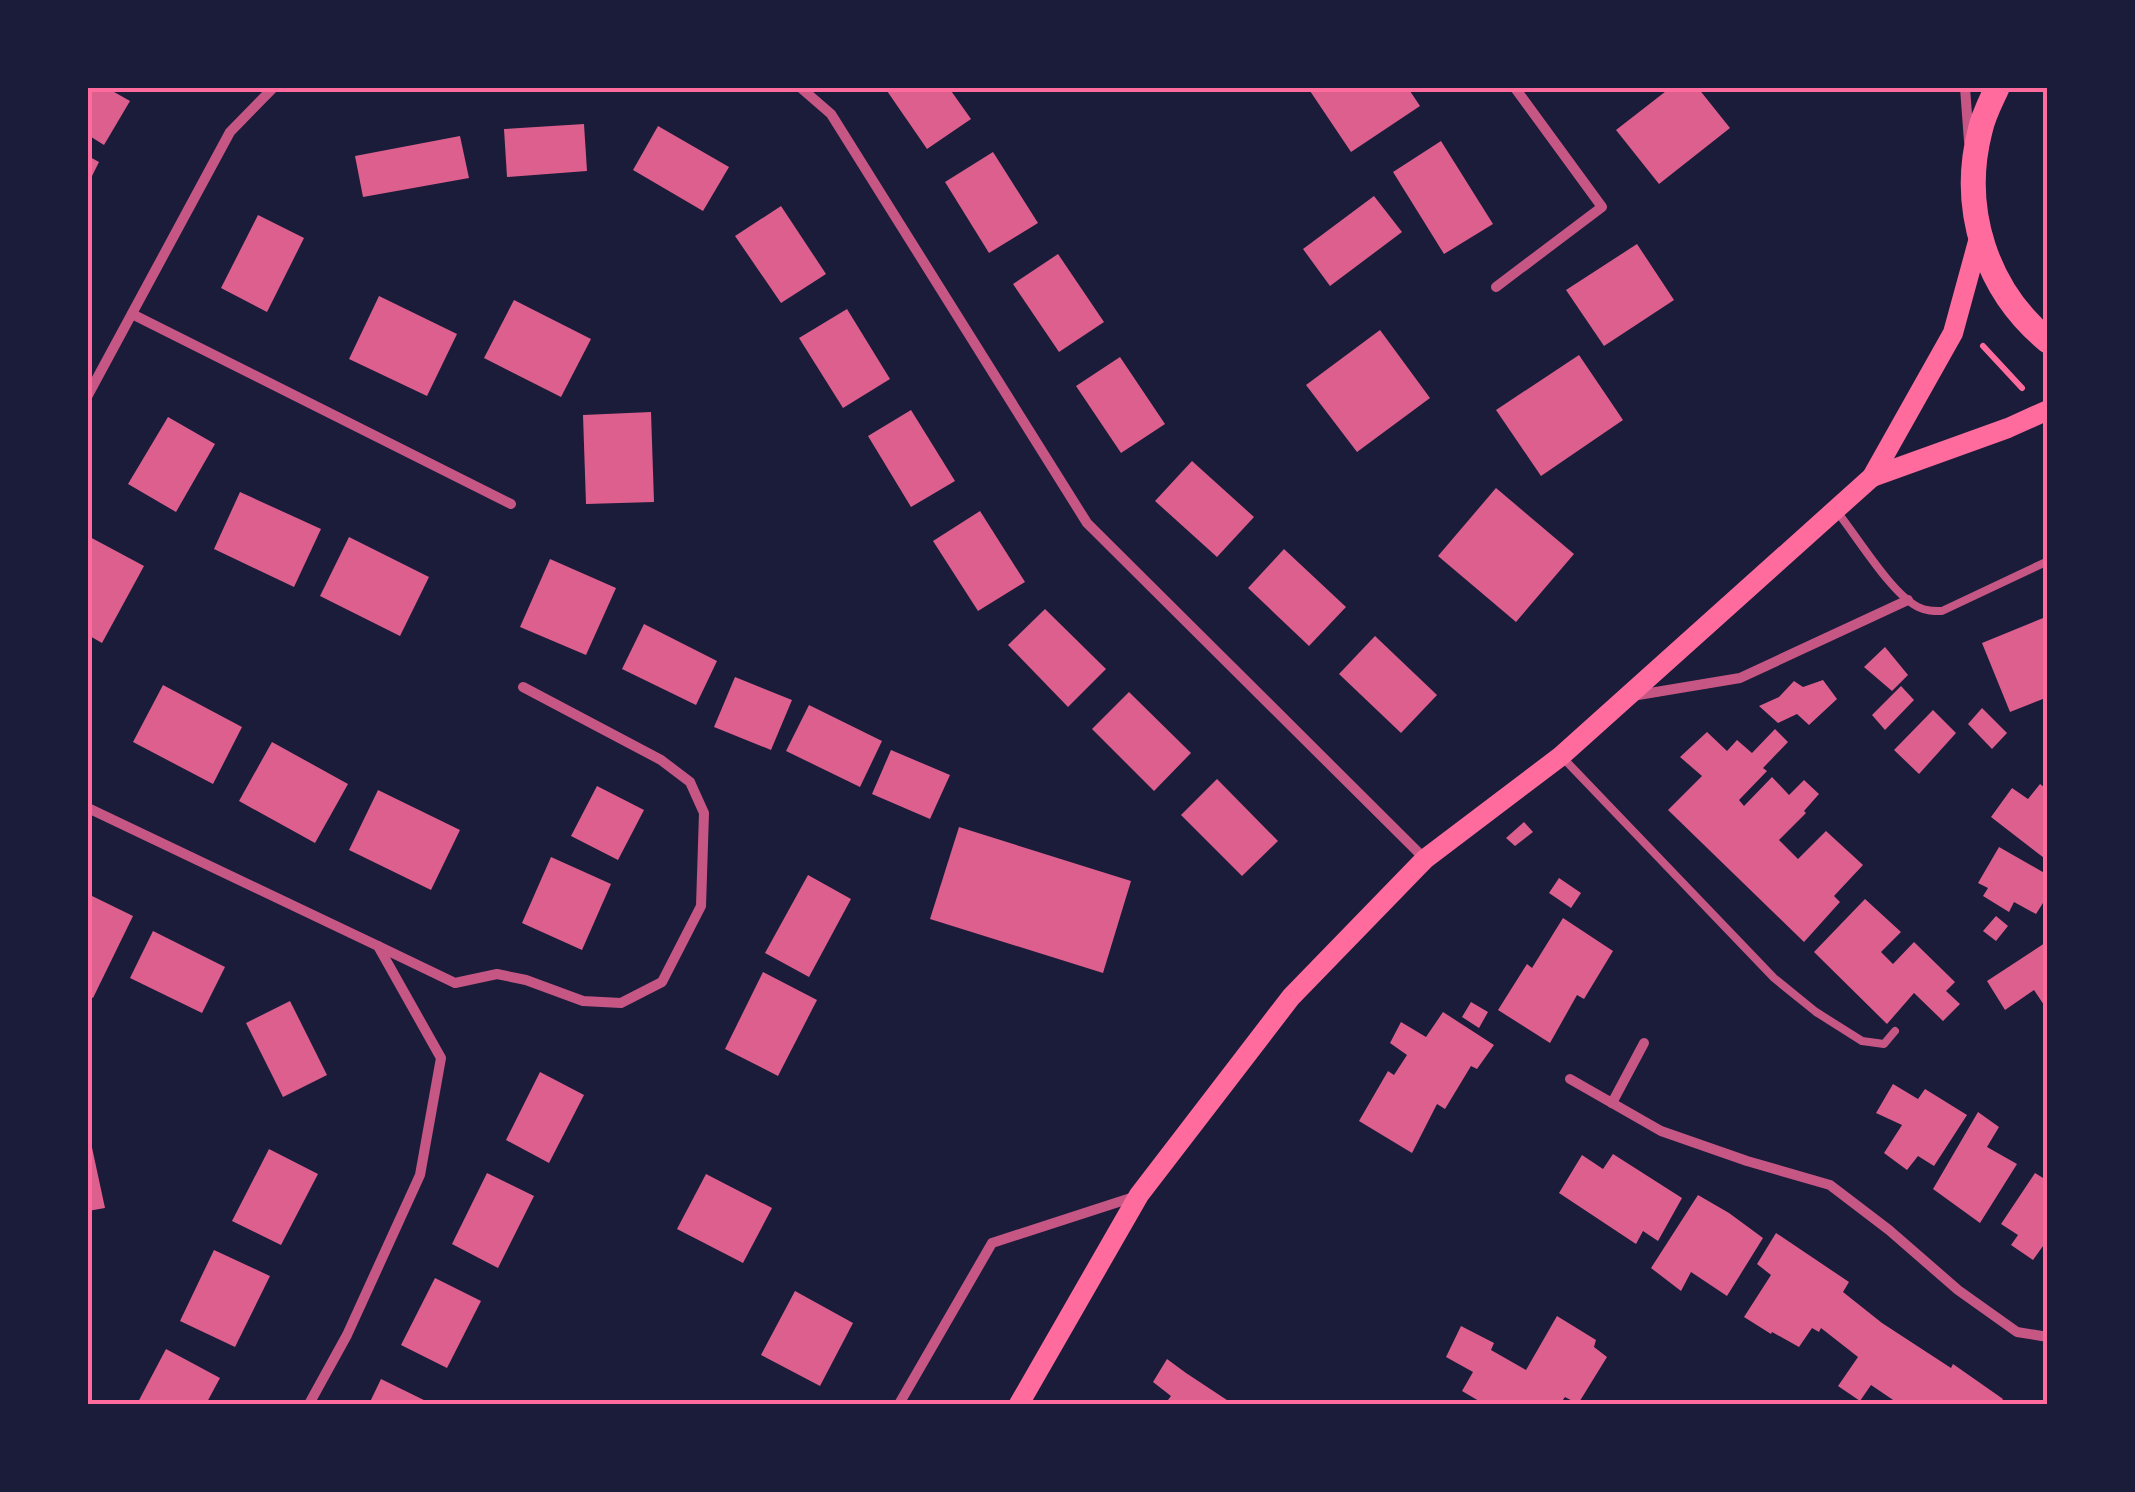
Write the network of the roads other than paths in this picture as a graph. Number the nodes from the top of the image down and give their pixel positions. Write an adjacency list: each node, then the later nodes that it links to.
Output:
1 (273, 88): 9 (street)
2 (801, 88): 22 (street)
3 (1515, 88): 8 (street)
4 (1965, 88): 6 (street)
5 (1997, 88): 6 (main road)
6 (1972, 182): 7 (main road)
7 (1979, 238): 10 (main road); 13 (main road)
8 (1496, 287)
9 (132, 314): 11 (street); 14 (street)
10 (2048, 341)
11 (88, 395)
12 (2048, 410): 13 (main road)
13 (1872, 478): 15 (main road)
14 (511, 504)
15 (1836, 510): 17 (lane); 19 (main road)
16 (2048, 561): 17 (lane)
17 (1908, 600): 19 (street)
18 (523, 687): 23 (street)
19 (1626, 697): 20 (main road)
20 (1561, 756): 22 (main road); 24 (lane)
21 (88, 808): 23 (street)
22 (1425, 859): 28 (main road)
23 (378, 946): 30 (street)
24 (1895, 1031)
25 (1644, 1043): 27 (street)
26 (1570, 1079): 27 (street)
27 (1612, 1103): 29 (street)
28 (1138, 1195): 31 (street); 32 (main road)
29 (2048, 1337)
30 (309, 1404)
31 (898, 1404)
32 (1019, 1404)

